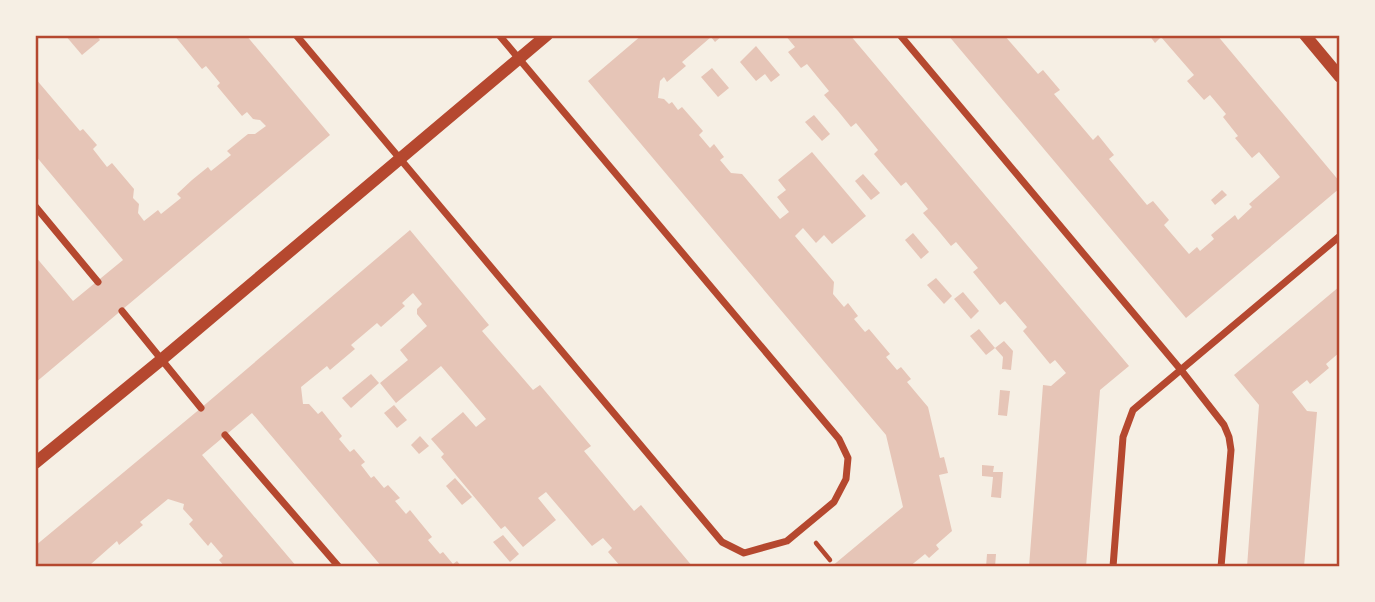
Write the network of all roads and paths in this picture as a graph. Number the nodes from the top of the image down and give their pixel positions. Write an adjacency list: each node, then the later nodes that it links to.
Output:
1 (296, 35): 8 (street)
2 (499, 35): 6 (street)
3 (547, 35): 6 (street)
4 (900, 35): 14 (street)
5 (1306, 35): 7 (street)
6 (519, 59): 8 (street); 8 (street)
7 (1340, 77)
8 (400, 158): 13 (street)
9 (35, 206): 11 (street)
10 (1340, 236): 14 (street)
11 (98, 282)
12 (122, 311): 13 (street)
13 (161, 360): 15 (street); 17 (street)
14 (1181, 370): 19 (street); 20 (street)
15 (201, 408)
16 (225, 435): 18 (street)
17 (35, 463)
18 (339, 567)
19 (1113, 567)
20 (1221, 567)

